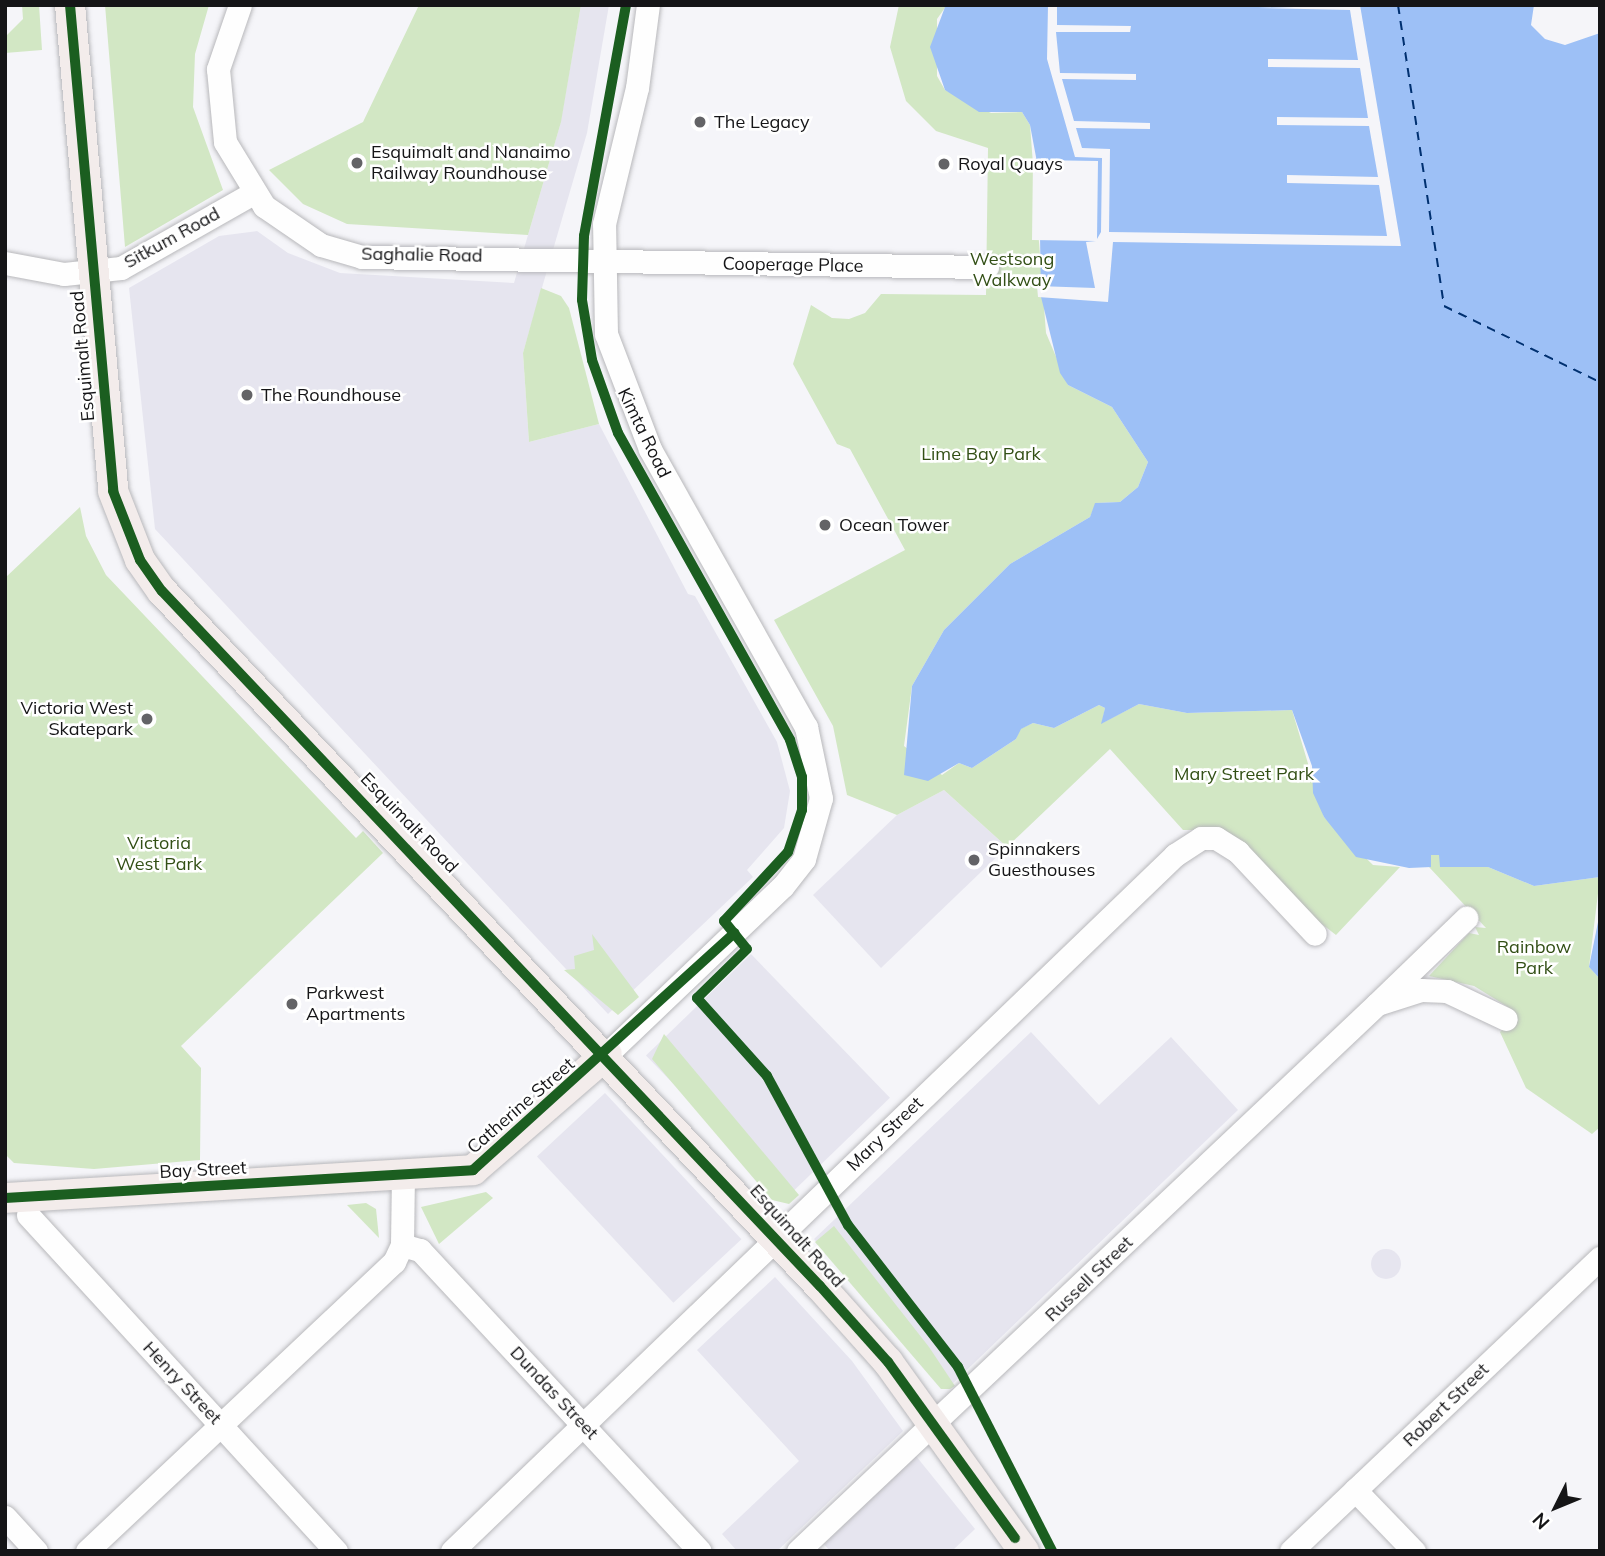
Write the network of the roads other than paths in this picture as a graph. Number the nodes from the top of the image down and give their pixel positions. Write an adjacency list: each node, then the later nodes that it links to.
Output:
1 (70, 5): 8 (main road, Esquimalt Road)
2 (240, 5): 4 (street, Saghalie Road)
3 (648, 5): 6 (street, Kimta Road)
4 (253, 193): 6 (street, Saghalie Road); 8 (street, Sitkum Road)
5 (5, 262): 8 (street, Sitkum Road)
6 (600, 262): 7 (street, Cooperage Place); 9 (street, Kimta Road)
7 (987, 267)
8 (93, 272): 14 (main road, Esquimalt Road)
9 (816, 830): 14 (street, Catherine Street)
10 (1466, 918): 12 (street, Russell Street)
11 (1315, 934): 17 (street, Mary Street)
12 (1377, 1004): 13 (street, Russell Street); 22 (street, Russell Street)
13 (1506, 1019)
14 (607, 1054): 15 (main road, Catherine Street); 17 (main road, Esquimalt Road)
15 (403, 1177): 16 (main road, Bay Street); 18 (street)
16 (16, 1207): 20 (street, Henry Street)
17 (777, 1239): 21 (street, Mary Street); 22 (main road, Esquimalt Road)
18 (402, 1245): 20 (street); 21 (street, Dundas Street)
19 (1600, 1258): 23 (street, Robert Street)
20 (220, 1424): 27 (street); 28 (street, Henry Street)
21 (584, 1424): 29 (street, Mary Street); 30 (street, Dundas Street)
22 (933, 1424): 25 (main road, Esquimalt Road); 31 (street, Russell Street)
23 (1355, 1490): 32 (street, Robert Street); 33 (street)
24 (5, 1517): 26 (street)
25 (1012, 1546)
26 (36, 1551)
27 (87, 1551)
28 (336, 1551)
29 (452, 1551)
30 (700, 1551)
31 (798, 1551)
32 (1291, 1551)
33 (1415, 1551)

